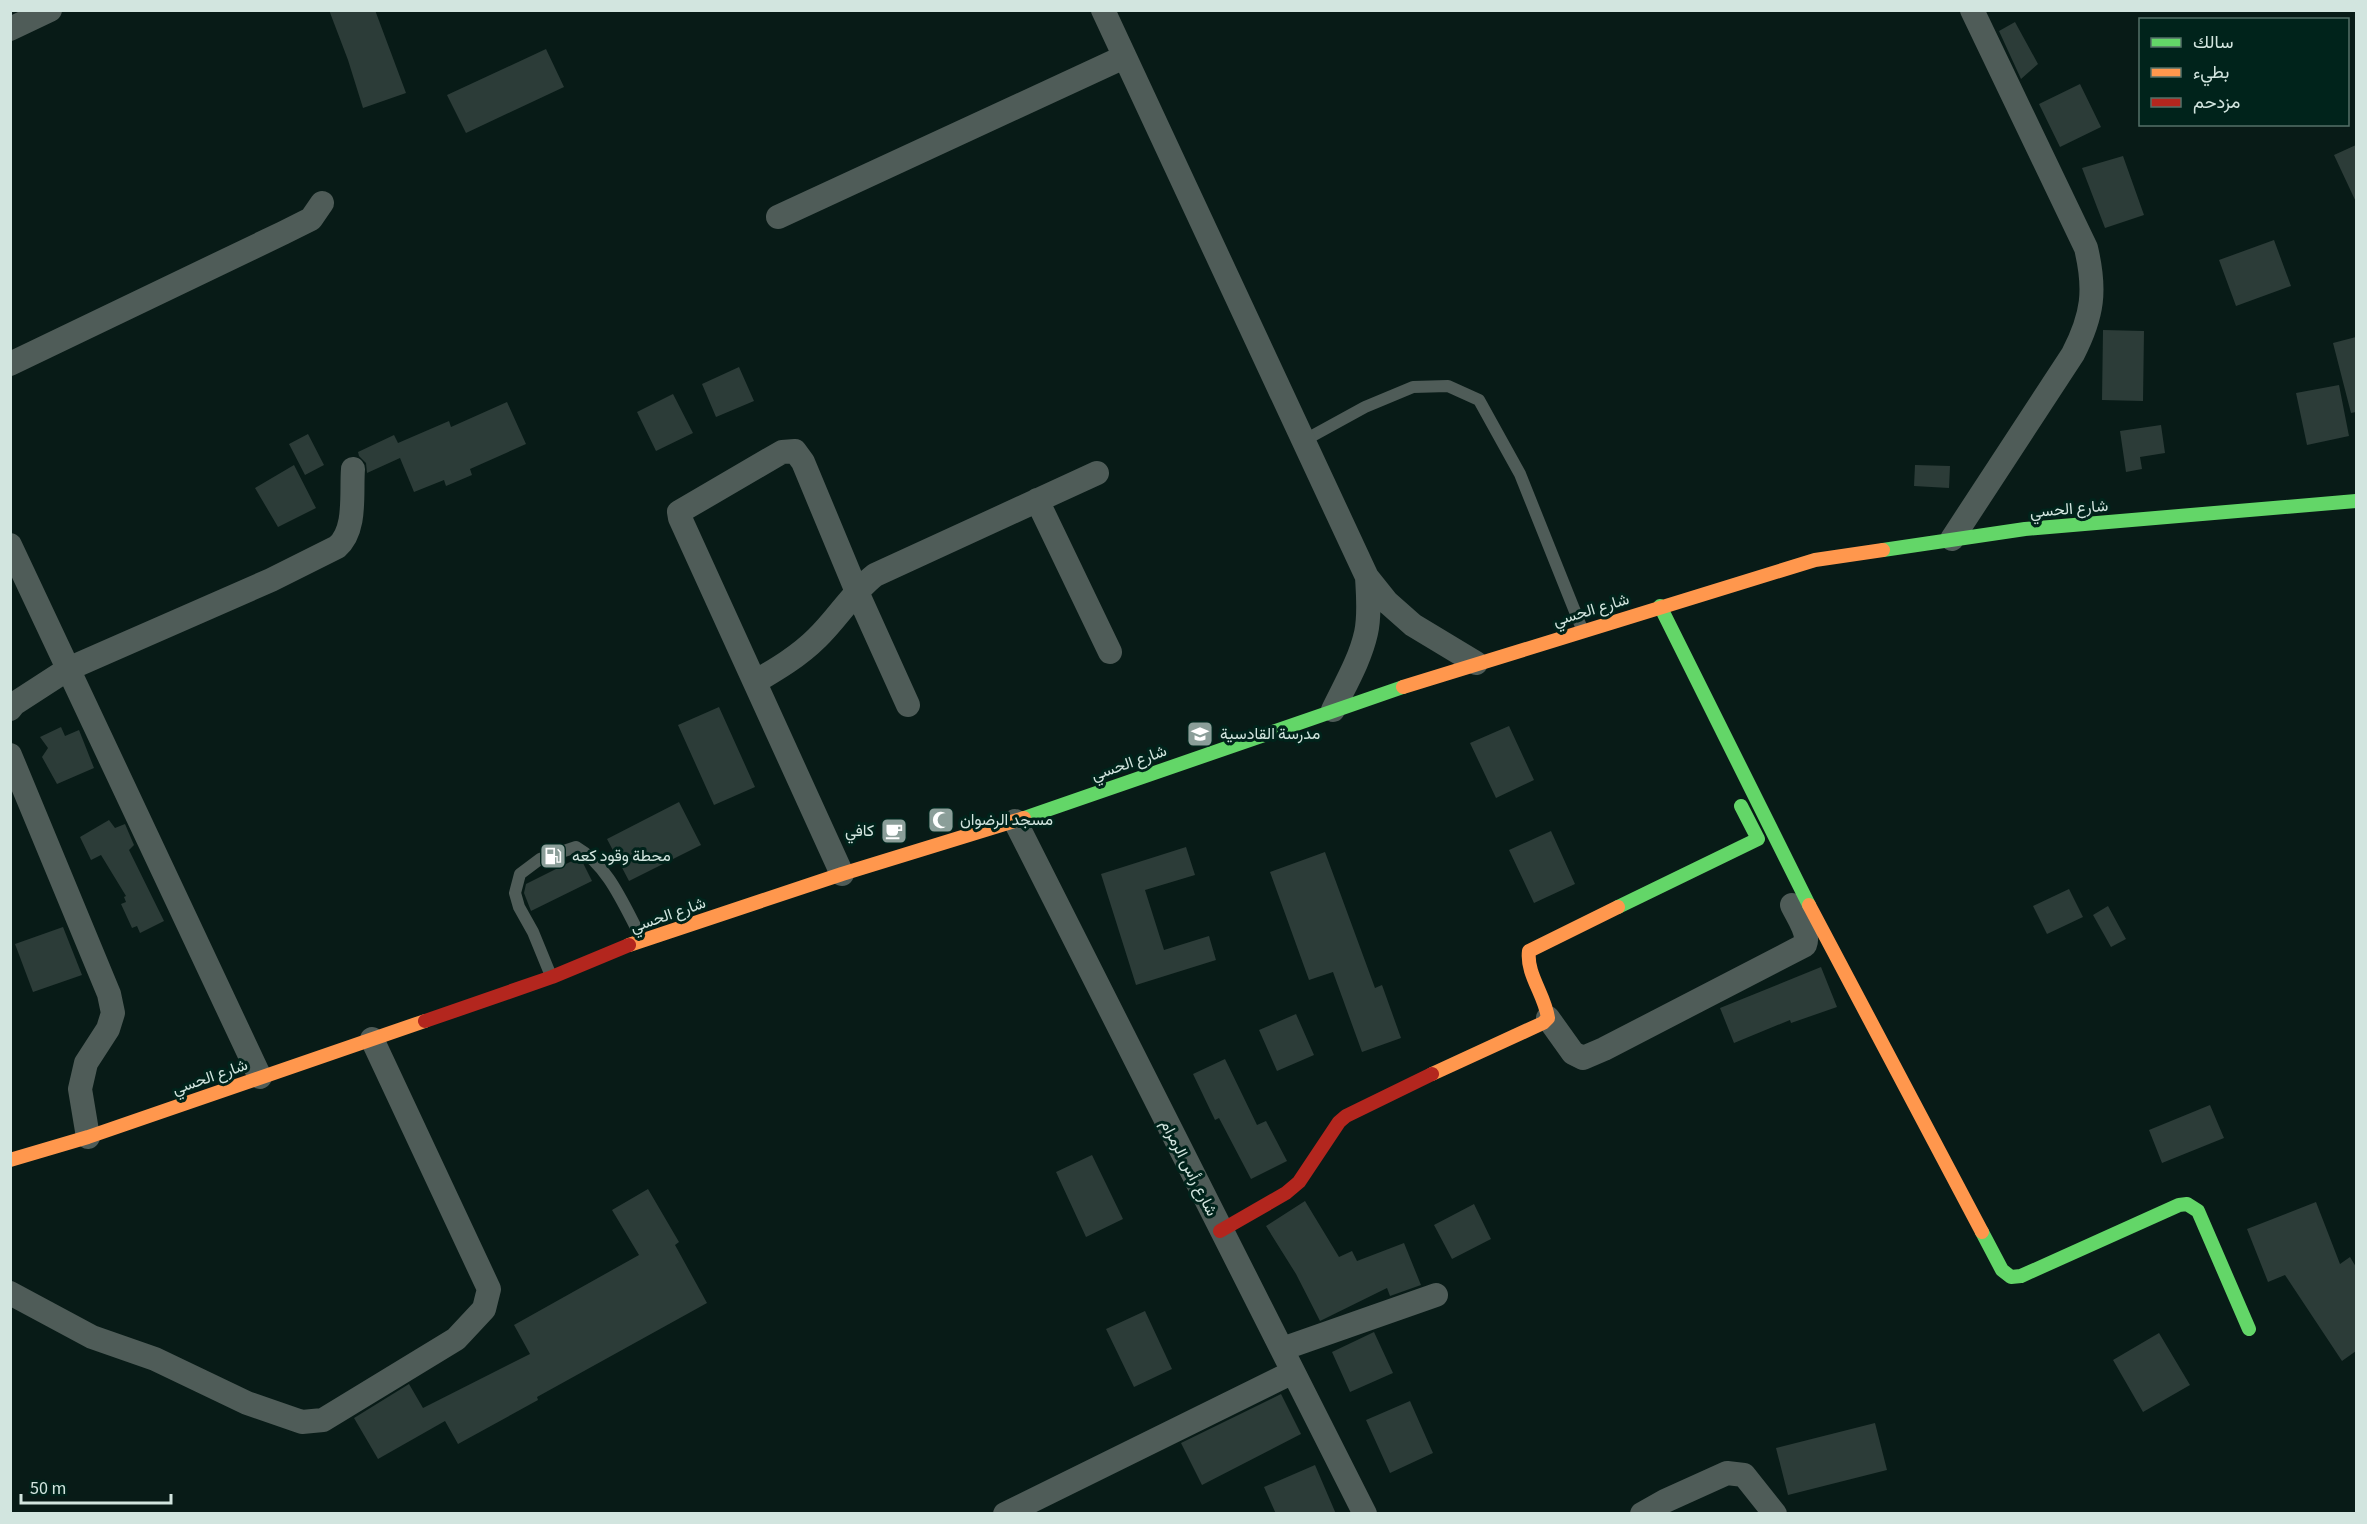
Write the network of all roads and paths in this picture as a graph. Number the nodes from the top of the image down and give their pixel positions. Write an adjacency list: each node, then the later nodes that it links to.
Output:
1 (50, 10): 4 (street)
2 (1103, 10): 5 (street)
3 (1972, 10): 14 (street)
4 (10, 29)
5 (1124, 57): 7 (street); 9 (street)
6 (322, 202): 8 (street)
7 (778, 217)
8 (10, 364)
9 (1303, 441): 16 (street); 19 (lane)
10 (353, 469): 22 (street)
11 (1097, 473): 12 (street)
12 (1037, 500): 17 (street); 20 (street)
13 (2356, 501): 14 (street, شارع الحسي)
14 (1952, 538): 18 (street, شارع الحسي)
15 (10, 545): 22 (street)
16 (1366, 577): 21 (street); 26 (street)
17 (857, 592): 23 (street); 23 (street); 24 (street)
18 (1660, 606): 19 (street, شارع الحسي); 32 (street)
19 (1583, 630): 21 (street, شارع الحسي)
20 (1110, 652)
21 (1476, 663): 26 (street, شارع الحسي)
22 (68, 669): 25 (street); 37 (street)
23 (755, 682): 31 (street)
24 (908, 705)
25 (10, 709)
26 (1333, 710): 29 (street, شارع الحسي)
27 (10, 754): 38 (street)
28 (1734, 792): 30 (street)
29 (1015, 821): 31 (street, شارع الحسي); 40 (street, شارع رأس الرمرام)
30 (1758, 839): 32 (street); 35 (street)
31 (842, 874): 33 (street, شارع الحسي)
32 (1795, 895): 35 (street); 43 (street)
33 (642, 940): 34 (street, شارع الحسي); 34 (lane)
34 (552, 976): 36 (street, شارع الحسي)
35 (1548, 1018): 40 (street)
36 (372, 1039): 37 (street, شارع الحسي); 41 (street)
37 (260, 1077): 38 (street, شارع الحسي)
38 (88, 1137): 39 (street, شارع الحسي)
39 (10, 1160)
40 (1221, 1231): 44 (street, شارع رأس الرمرام)
41 (10, 1293)
42 (1436, 1295): 44 (street)
43 (2249, 1329)
44 (1282, 1349): 45 (street, شارع رأس الرمرام)
45 (1293, 1372): 46 (street); 47 (street, شارع رأس الرمرام)
46 (1005, 1514)
47 (1365, 1514)
48 (1642, 1514): 49 (street)
49 (1775, 1514)

